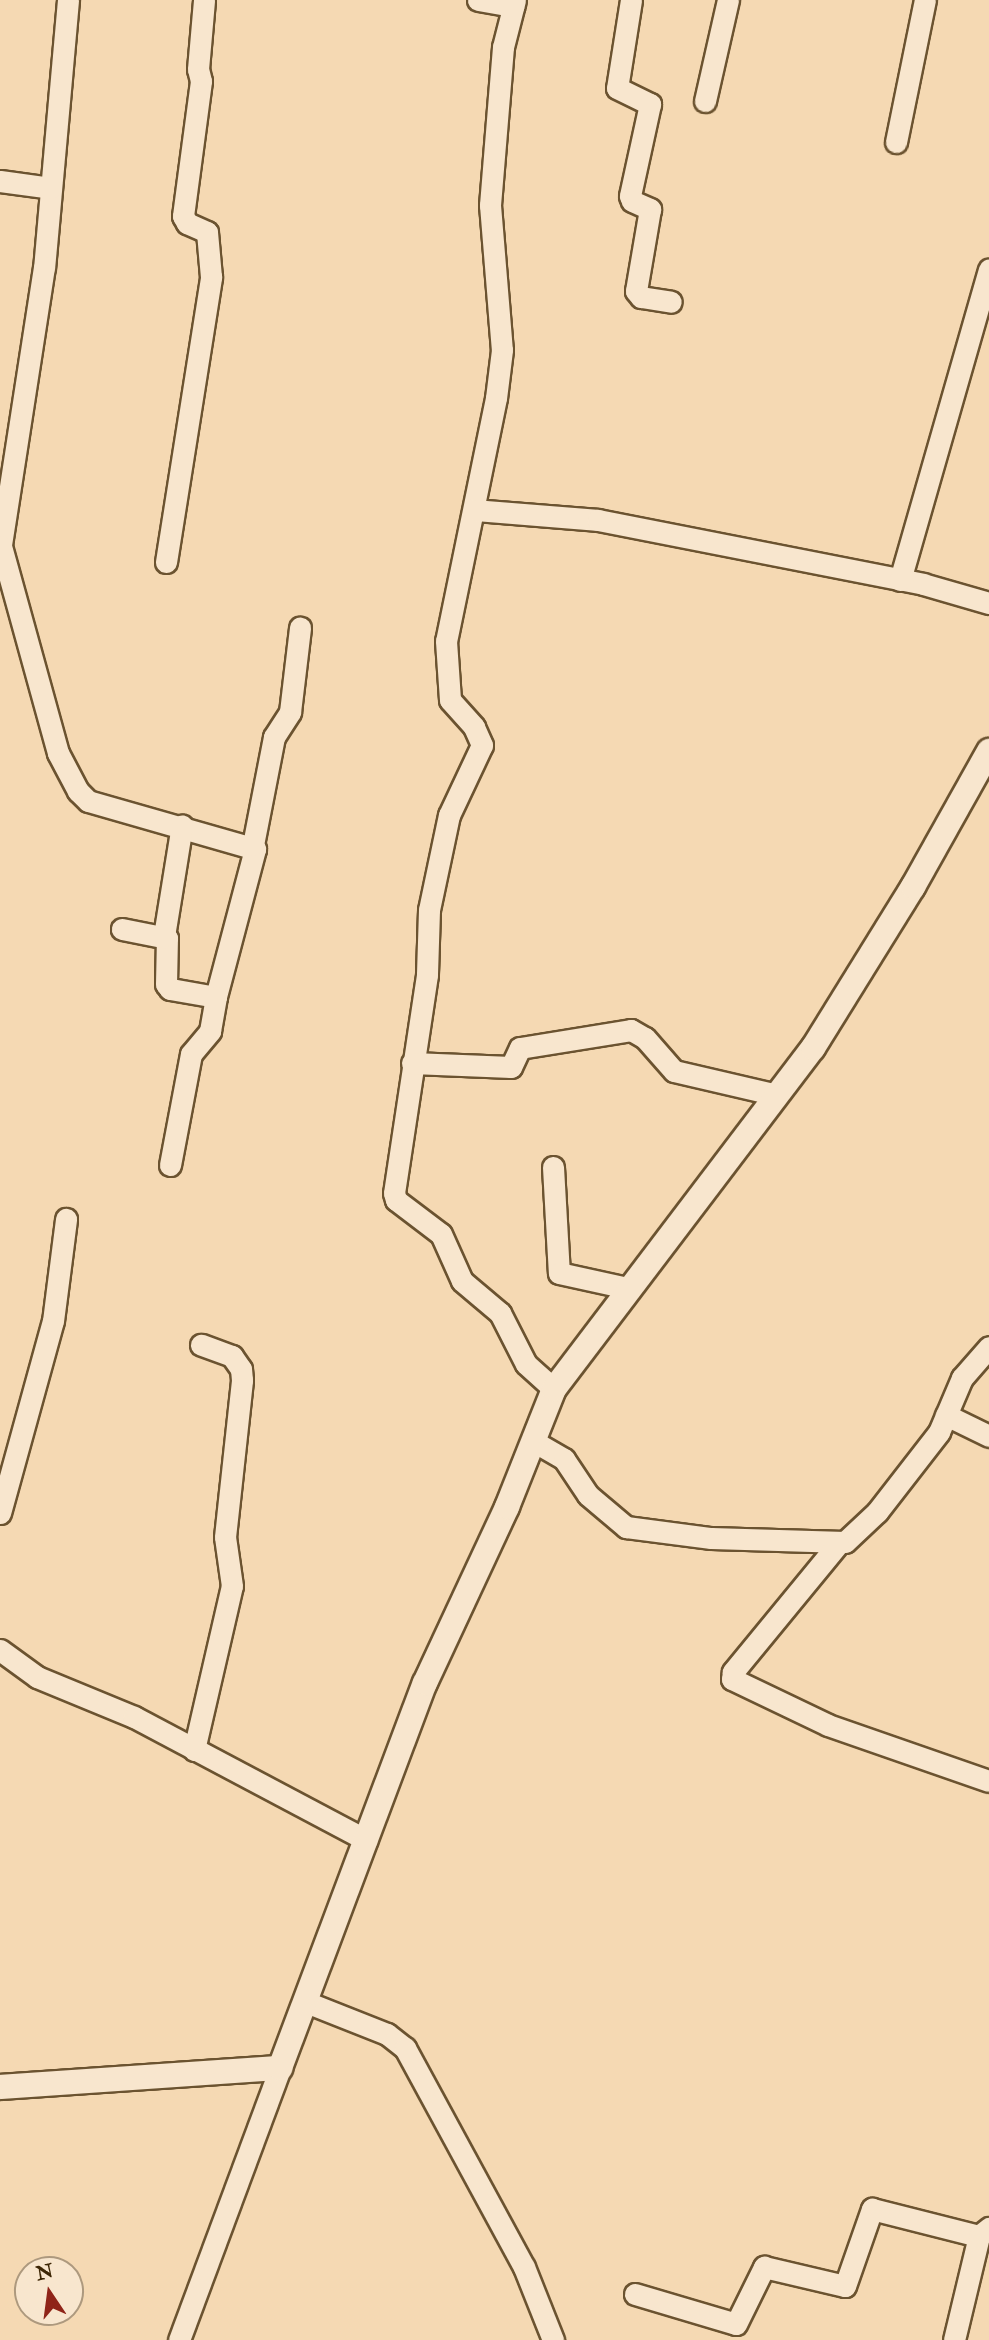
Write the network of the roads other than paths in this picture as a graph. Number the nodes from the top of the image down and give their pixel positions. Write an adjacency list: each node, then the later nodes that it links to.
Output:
1 (68, 0): 11 (street)
2 (204, 0): 16 (street)
3 (478, 0): 7 (street)
4 (631, 0): 13 (street)
5 (728, 0): 8 (street)
6 (925, 0): 9 (street)
7 (514, 3): 14 (street)
8 (705, 101)
9 (896, 142)
10 (0, 181): 11 (street)
11 (51, 188): 15 (street)
12 (989, 270): 17 (street)
13 (671, 302)
14 (474, 510): 17 (street); 26 (street)
15 (0, 546): 21 (street)
16 (166, 562)
17 (900, 580): 18 (street)
18 (989, 603)
19 (300, 628): 22 (street)
20 (989, 751): 27 (street)
21 (182, 825): 22 (street); 24 (street)
22 (253, 845): 25 (street)
23 (122, 929): 24 (street)
24 (164, 936): 25 (street)
25 (216, 997): 28 (street)
26 (412, 1063): 27 (street); 34 (street)
27 (777, 1095): 31 (street)
28 (170, 1165)
29 (553, 1167): 31 (street)
30 (66, 1219): 38 (street)
31 (627, 1288): 34 (street)
32 (201, 1345): 41 (street)
33 (989, 1347): 35 (street)
34 (554, 1389): 37 (street)
35 (946, 1415): 36 (street); 39 (street)
36 (989, 1436)
37 (533, 1441): 39 (street); 43 (street)
38 (0, 1513)
39 (838, 1544): 42 (street)
40 (0, 1650): 41 (street)
41 (194, 1750): 43 (street)
42 (989, 1781)
43 (366, 1840): 44 (street)
44 (306, 2002): 45 (street); 50 (street)
45 (280, 2068): 46 (street); 49 (street)
46 (0, 2087)
47 (984, 2232): 48 (street); 51 (street)
48 (635, 2294)
49 (179, 2340)
50 (553, 2340)
51 (954, 2340)

